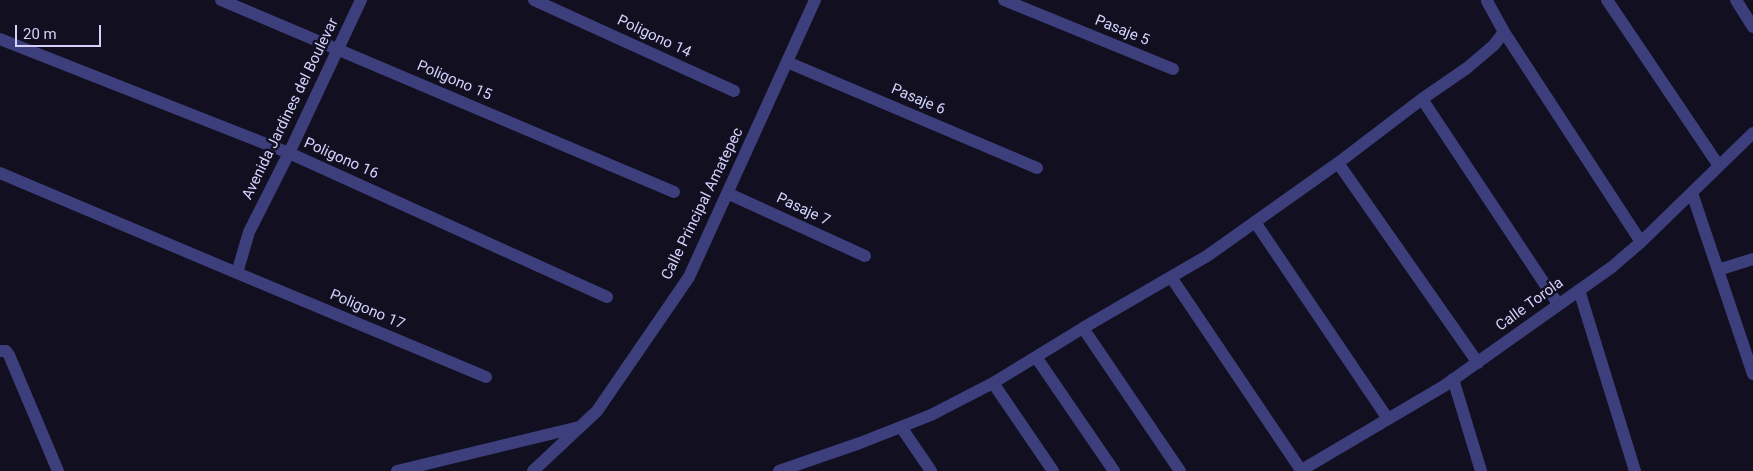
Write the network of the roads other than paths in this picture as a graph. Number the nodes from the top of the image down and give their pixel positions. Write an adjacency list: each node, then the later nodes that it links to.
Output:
1 (221, 0): 12 (street, Poligono 15)
2 (361, 0): 12 (street, Avenida Jardines del Boulevar)
3 (534, 0): 15 (street, Poligono 14)
4 (815, 0): 13 (street, Calle Principal Amatepec)
5 (1004, 0): 14 (street, Pasaje 5)
6 (1607, 0): 20 (street)
7 (1736, 0): 9 (street)
8 (1487, 1): 10 (street)
9 (1753, 27)
10 (1504, 32): 16 (street); 27 (street)
11 (0, 39): 18 (street, Poligono 16)
12 (338, 49): 18 (street, Avenida Jardines del Boulevar); 23 (street, Poligono 15)
13 (787, 62): 21 (street, Pasaje 6); 24 (street, Calle Principal Amatepec)
14 (1173, 69)
15 (734, 91)
16 (1422, 99): 19 (street); 35 (street)
17 (1753, 133): 20 (street, Calle Torola)
18 (289, 153): 31 (street, Avenida Jardines del Boulevar); 34 (street, Poligono 16)
19 (1338, 163): 26 (street); 39 (street)
20 (1719, 166): 25 (street, Calle Torola)
21 (1037, 168)
22 (0, 174): 31 (street, Poligono 17)
23 (674, 192)
24 (727, 193): 28 (street, Pasaje 7); 45 (street, Calle Principal Amatepec)
25 (1692, 193): 27 (street, Calle Torola); 30 (street)
26 (1255, 222): 32 (street); 44 (street)
27 (1641, 242): 33 (street, Calle Torola)
28 (865, 256)
29 (1753, 259): 30 (street)
30 (1718, 270): 40 (street)
31 (237, 273): 41 (street, Poligono 17)
32 (1171, 277): 36 (street); 57 (street)
33 (1579, 290): 35 (street, Calle Torola); 59 (street)
34 (607, 298)
35 (1558, 304): 39 (street, Calle Torola)
36 (1083, 328): 38 (street); 56 (street)
37 (0, 351): 49 (street)
38 (1036, 358): 43 (street); 55 (street)
39 (1478, 363): 42 (street, Calle Torola)
40 (1753, 374)
41 (486, 377)
42 (1453, 379): 44 (street, Calle Torola); 58 (street)
43 (993, 383): 46 (street); 54 (street)
44 (1388, 419): 47 (street, Calle Torola)
45 (580, 426): 50 (street); 51 (street, Calle Principal Amatepec)
46 (901, 427): 48 (street); 53 (street)
47 (1317, 466): 57 (street, Calle Torola)
48 (799, 468): 52 (street)
49 (58, 471)
50 (397, 471)
51 (533, 471)
52 (779, 471)
53 (931, 471)
54 (1053, 471)
55 (1114, 471)
56 (1180, 471)
57 (1301, 471)
58 (1481, 471)
59 (1635, 471)

